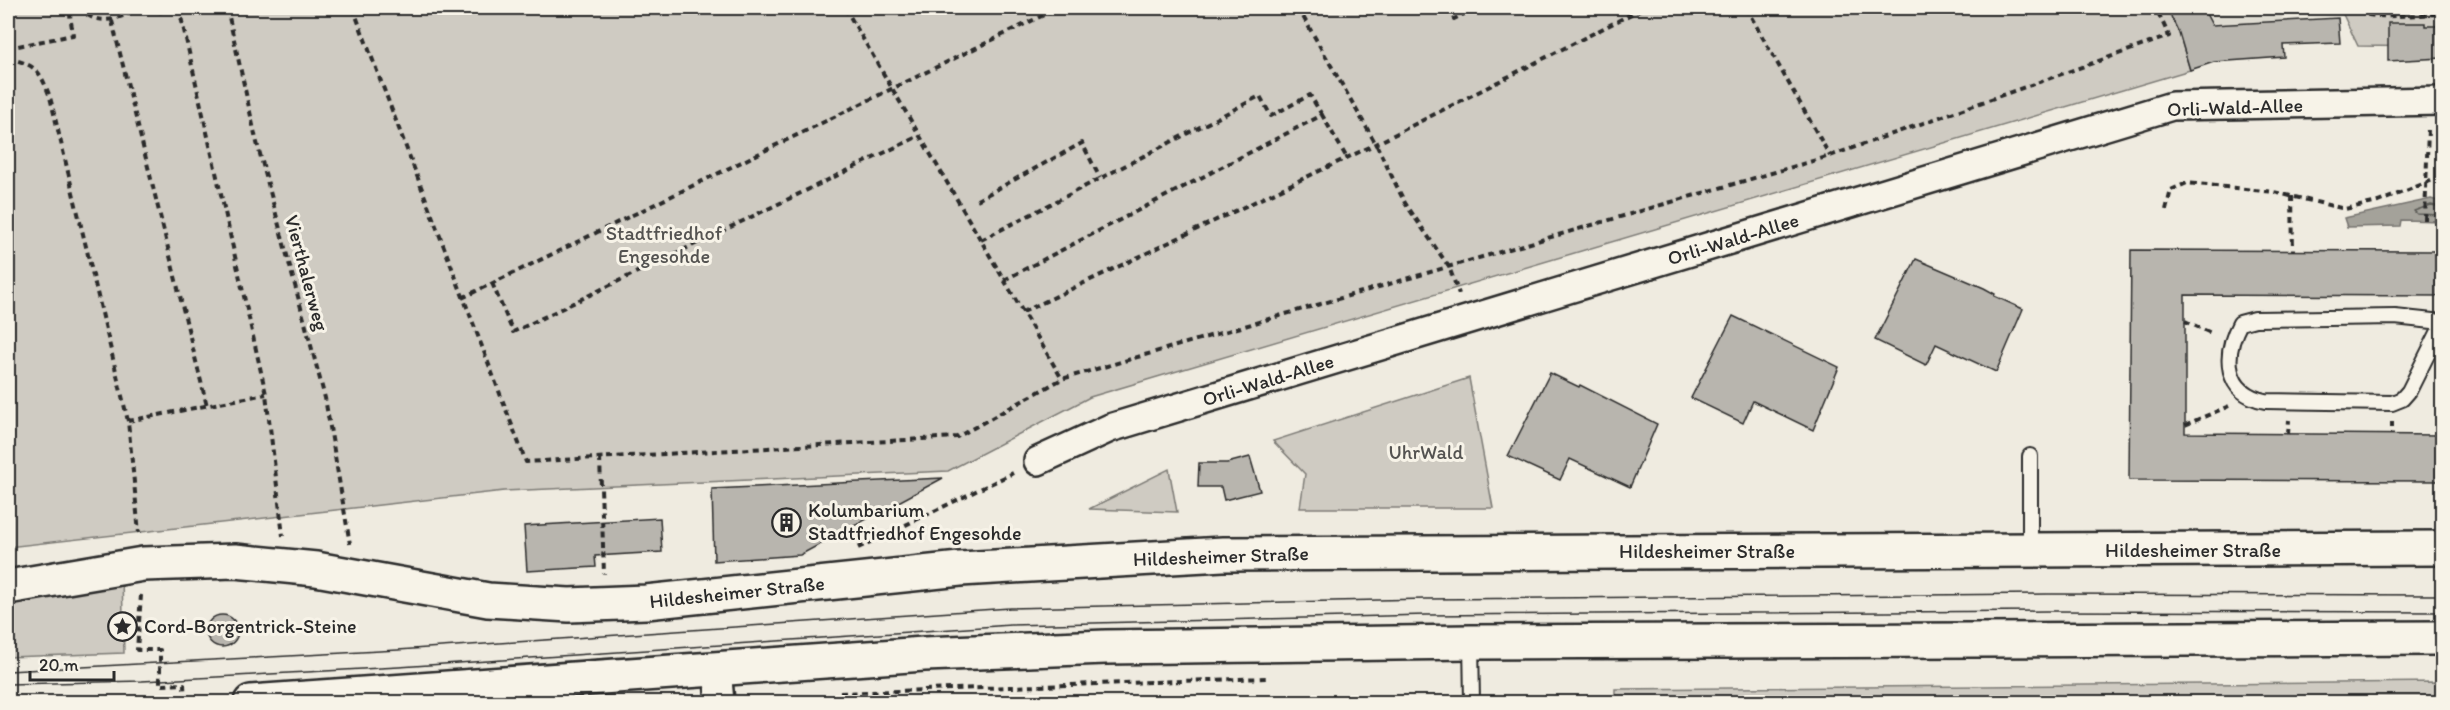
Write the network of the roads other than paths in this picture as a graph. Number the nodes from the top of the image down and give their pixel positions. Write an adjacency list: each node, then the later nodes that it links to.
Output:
1 (2436, 101): 4 (street, Orli-Wald-Allee)
2 (2442, 324): 2 (lane)
3 (2030, 456): 6 (lane)
4 (1038, 461)
5 (2442, 548): 6 (main road, Hildesheimer Straße)
6 (2030, 550): 7 (main road, Hildesheimer Straße)
7 (8, 587)
8 (2442, 638): 9 (main road)
9 (1472, 642): 10 (main road); 13 (lane)
10 (717, 669): 11 (main road); 12 (street)
11 (251, 702)
12 (720, 702)
13 (1472, 702)

